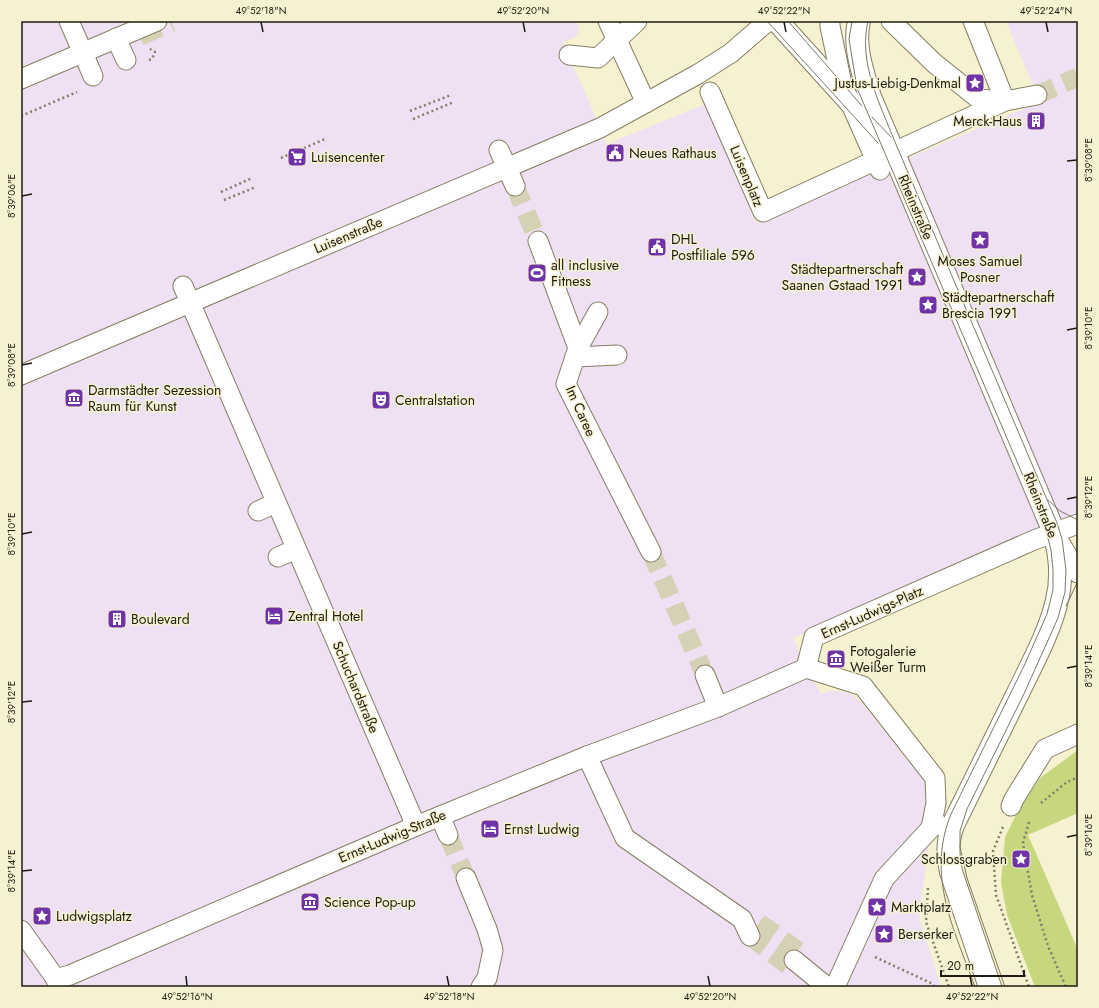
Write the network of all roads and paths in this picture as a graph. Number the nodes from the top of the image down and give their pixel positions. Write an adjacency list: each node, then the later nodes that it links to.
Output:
1 (69, 21): 13 (street)
2 (157, 21): 11 (street)
3 (608, 21): 12 (street)
4 (637, 21): 12 (street)
5 (768, 21): 16 (street)
6 (777, 21): 24 (street)
7 (830, 21): 24 (street)
8 (860, 21): 30 (street)
9 (891, 21): 21 (street, Luisenplatz)
10 (973, 21): 21 (street)
11 (116, 38): 13 (street); 15 (street)
12 (617, 40): 14 (street); 23 (street)
13 (83, 52): 17 (street); 18 (street)
14 (569, 55)
15 (126, 60)
16 (716, 62): 23 (street); 30 (street, Luisenplatz)
17 (93, 76)
18 (21, 79)
19 (451, 95): 25 (path)
20 (1037, 95): 21 (street, Luisenplatz)
21 (1005, 101): 30 (street, Luisenplatz)
22 (454, 102): 26 (path)
23 (646, 103): 29 (street, Luisenstraße)
24 (852, 106): 30 (street)
25 (410, 111)
26 (413, 119)
27 (325, 139): 28 (path)
28 (280, 158)
29 (503, 158): 32 (street); 37 (street, Luisenstraße)
30 (887, 158): 45 (street, Rheinstraße)
31 (252, 178): 34 (path)
32 (515, 186)
33 (256, 187): 35 (path)
34 (221, 192)
35 (224, 200)
36 (538, 241): 39 (street)
37 (186, 294): 41 (street, Luisenstraße); 42 (street, Schuchardstraße)
38 (598, 312): 39 (street, Im Caree)
39 (577, 352): 40 (street); 47 (street, Im Caree)
40 (617, 355)
41 (21, 375)
42 (276, 503): 43 (street); 46 (street, Schuchardstraße)
43 (258, 512)
44 (1078, 524): 45 (street)
45 (1054, 533): 49 (street); 50 (street, Ernst-Ludwigs-Platz); 72 (street, Rheinstraße)
46 (296, 549): 48 (street); 60 (street, Schuchardstraße)
47 (651, 552)
48 (278, 557)
49 (1078, 573)
50 (806, 668): 52 (street, Ernst-Ludwig-Straße); 65 (street)
51 (705, 675): 52 (street)
52 (718, 707): 54 (street, Ernst-Ludwig-Straße)
53 (1078, 734): 57 (street)
54 (587, 756): 58 (street, Ernst-Ludwig-Straße); 63 (street)
55 (1078, 777): 56 (path)
56 (1039, 805)
57 (1011, 806): 73 (path)
58 (440, 816): 60 (street, Ernst-Ludwig-Straße); 61 (street)
59 (1031, 816): 74 (path)
60 (416, 826): 67 (street, Ernst-Ludwig-Straße)
61 (448, 836)
62 (466, 878): 68 (street)
63 (750, 926)
64 (21, 930): 67 (street)
65 (853, 947): 70 (street); 71 (path)
66 (794, 960): 69 (street)
67 (62, 980)
68 (481, 987)
69 (827, 987)
70 (835, 987)
71 (934, 987)
72 (990, 987)
73 (1029, 987)
74 (1066, 987)

